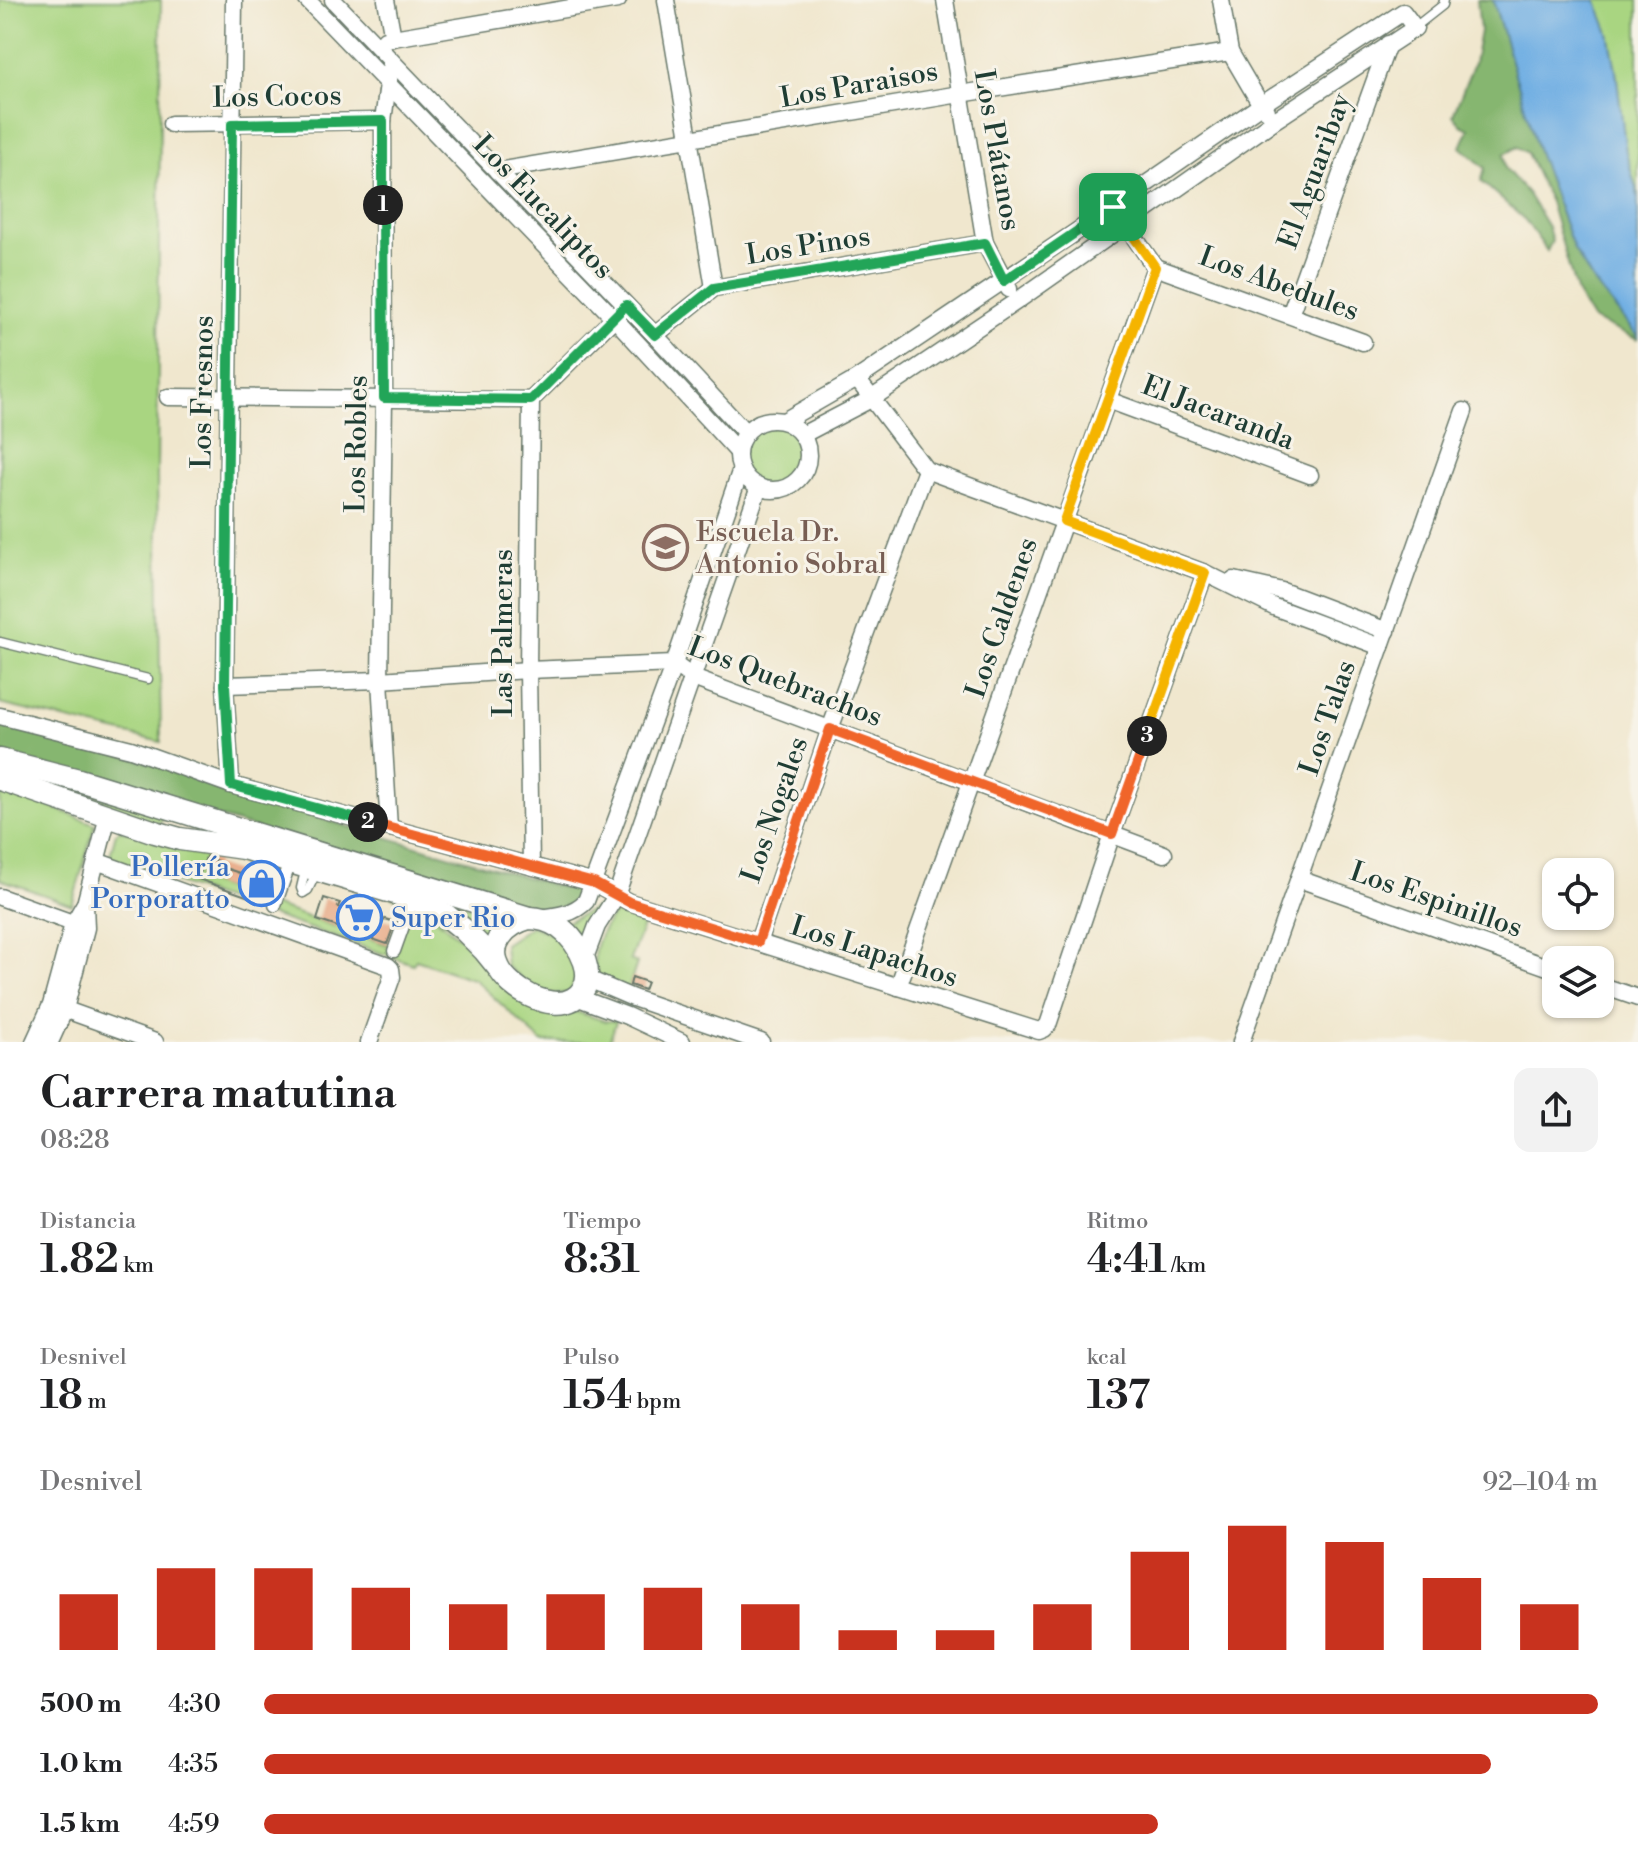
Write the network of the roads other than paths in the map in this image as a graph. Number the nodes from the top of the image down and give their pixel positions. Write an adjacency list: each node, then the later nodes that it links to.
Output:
1 (234, 0): 23 (street, Los Fresnos)
2 (307, 0): 14 (street, Los Eucaliptos)
3 (333, 0): 12 (street, Los Eucaliptos)
4 (386, 0): 11 (street)
5 (618, 0): 11 (street)
6 (666, 0): 24 (street)
7 (945, 0): 18 (street, Los Plátanos)
8 (1221, 0): 15 (street)
9 (1444, 0): 10 (lane)
10 (1415, 28): 13 (street); 19 (street)
11 (393, 38): 12 (street)
12 (371, 41): 14 (street); 16 (street, Los Eucaliptos)
13 (1388, 44): 20 (street); 34 (street, El Aguaribay)
14 (353, 48): 17 (street, Los Eucaliptos)
15 (1230, 52): 18 (street, Los Paraisos); 19 (street)
16 (391, 61): 17 (street, Los Robles); 25 (street, Los Eucaliptos)
17 (388, 85): 21 (street, Los Robles); 35 (street, Los Eucaliptos)
18 (960, 94): 24 (street, Los Paraisos); 28 (street, Los Plátanos)
19 (1261, 105): 20 (street); 26 (street)
20 (1275, 120): 27 (street)
21 (383, 121): 23 (street, Los Cocos); 41 (street, Los Robles)
22 (171, 124): 23 (street, Los Cocos)
23 (232, 124): 40 (street, Los Fresnos)
24 (689, 140): 25 (street, Los Paraisos); 31 (street)
25 (497, 171): 33 (street, Los Eucaliptos)
26 (1113, 207): 27 (street, Los Abedules); 30 (street)
27 (1126, 225): 29 (street, Los Abedules); 32 (street)
28 (985, 243): 30 (street, Los Plátanos); 31 (street, Los Pinos)
29 (1155, 267): 34 (street, Los Abedules); 44 (street, Los Caldenes)
30 (1004, 281): 32 (street, Los Plátanos); 38 (street)
31 (714, 288): 36 (street, Los Pinos)
32 (1017, 301): 42 (street)
33 (626, 305): 35 (street); 36 (street, Los Eucaliptos)
34 (1290, 315): 37 (street, Los Abedules)
35 (614, 318): 43 (street); 49 (street, Los Eucaliptos)
36 (655, 335): 47 (street, Los Eucaliptos)
37 (1363, 342)
38 (857, 379): 42 (street); 46 (street)
39 (168, 397): 40 (street)
40 (229, 397): 41 (street); 63 (street, Los Fresnos)
41 (384, 398): 43 (street); 62 (street, Los Robles)
42 (871, 399): 48 (street); 50 (street)
43 (531, 400): 59 (street, Las Palmeras)
44 (1108, 400): 51 (street, El Jacaranda); 53 (street, Los Caldenes)
45 (1464, 411): 55 (street, Los Talas)
46 (784, 421): 47 (street); 48 (street)
47 (746, 433): 49 (street)
48 (802, 435): 52 (street)
49 (739, 460): 52 (street); 58 (street)
50 (926, 470): 53 (street); 65 (street, Los Nogales)
51 (1310, 475)
52 (759, 487): 60 (street)
53 (1064, 521): 54 (street); 69 (street, Los Caldenes)
54 (1205, 573): 55 (street); 57 (street); 76 (street)
55 (1387, 631): 57 (street, Los Talas)
56 (0, 642): 61 (lane)
57 (1381, 647): 81 (street, Los Talas)
58 (674, 664): 59 (street, Los Quebrachos); 60 (street, Los Quebrachos); 82 (street)
59 (528, 670): 62 (street, Los Quebrachos); 80 (street, Las Palmeras)
60 (693, 678): 65 (street, Los Quebrachos); 83 (street)
61 (148, 679)
62 (380, 680): 63 (street, Los Quebrachos); 74 (street, Los Robles)
63 (225, 685): 70 (street, Los Fresnos)
64 (0, 716): 70 (street, Los Lapachos)
65 (830, 729): 69 (street, Los Quebrachos); 89 (street, Los Nogales)
66 (0, 760): 68 (main road)
67 (0, 779): 71 (main road)
68 (79, 780): 71 (street); 72 (main road)
69 (972, 782): 76 (street, Los Quebrachos); 94 (street, Los Caldenes)
70 (231, 785): 74 (street, Los Lapachos)
71 (72, 805): 73 (main road)
72 (164, 807): 75 (street); 87 (main road)
73 (108, 816): 75 (main road); 78 (street)
74 (389, 828): 80 (street, Los Lapachos)
75 (155, 832): 79 (main road)
76 (1112, 834): 77 (street, Los Quebrachos); 94 (street, Los Lapachos)
77 (1164, 854)
78 (96, 861): 88 (street); 103 (street)
79 (304, 866): 85 (street); 86 (main road)
80 (531, 866): 82 (street, Los Lapachos)
81 (1299, 879): 91 (street, Los Espinillos); 105 (street, Los Talas)
82 (594, 883): 83 (street, Los Lapachos); 87 (street)
83 (616, 896): 89 (street, Los Lapachos); 93 (street)
84 (0, 897): 88 (street)
85 (275, 905)
86 (407, 909): 90 (street); 92 (main road)
87 (535, 918): 92 (main road); 93 (main road)
88 (80, 926): 97 (street)
89 (758, 942): 94 (street, Los Lapachos)
90 (394, 951)
91 (1542, 965)
92 (498, 967): 93 (main road)
93 (583, 978): 98 (street); 99 (street)
94 (898, 987)
95 (1614, 990): 96 (street)
96 (1638, 998)
97 (58, 1007): 100 (street); 101 (street); 102 (street)
98 (675, 1013): 99 (street); 104 (street)
99 (676, 1041)
100 (34, 1042)
101 (50, 1042)
102 (155, 1042)
103 (369, 1042)
104 (761, 1042)
105 (1241, 1042)

